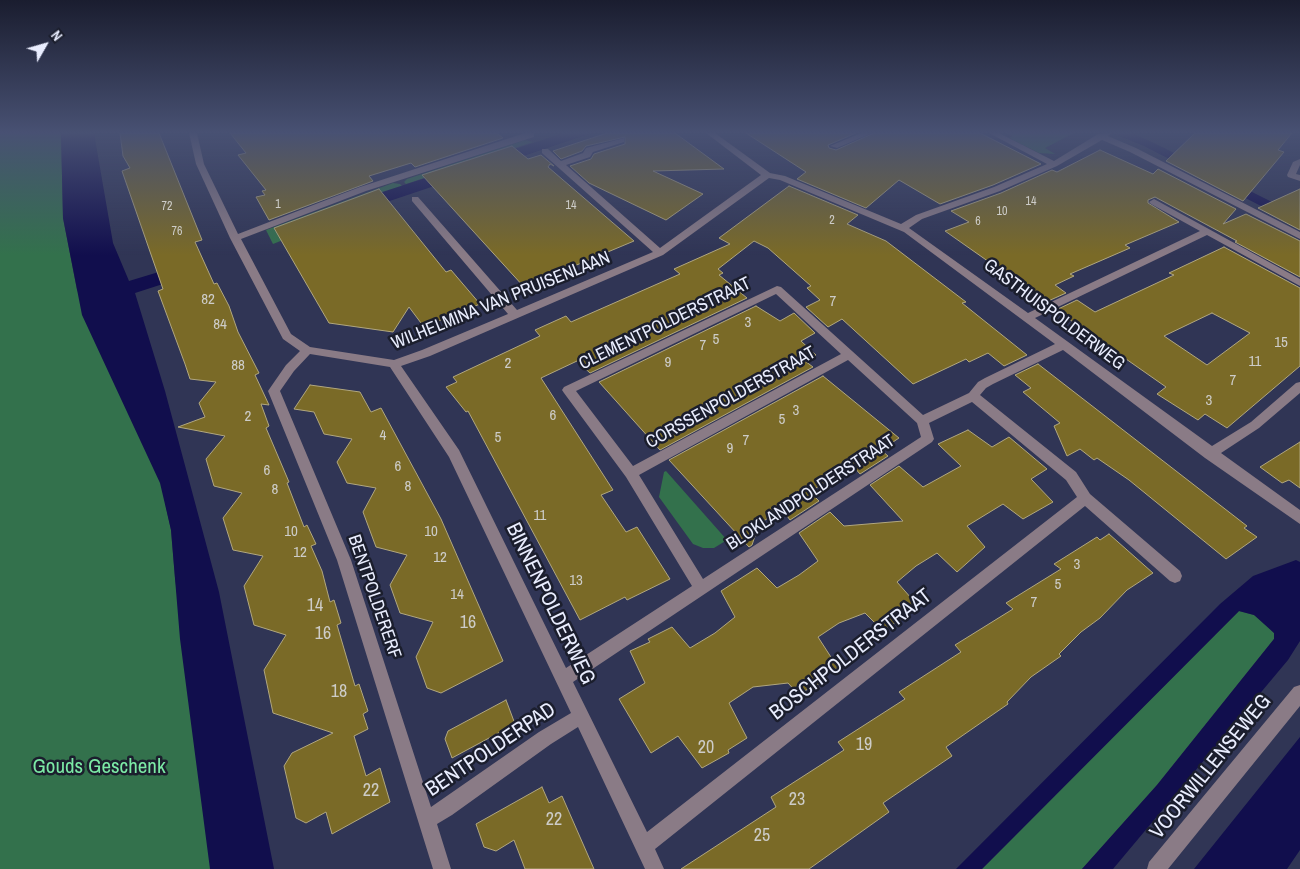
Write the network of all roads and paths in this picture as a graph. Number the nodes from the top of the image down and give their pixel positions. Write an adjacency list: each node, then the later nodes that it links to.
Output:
1 (205, 174): 12 (street, WILHELMINA VAN PRUISENLAAN)
2 (412, 174): 12 (street)
3 (571, 174): 13 (street)
4 (1032, 174): 9 (street)
5 (1179, 174): 11 (street)
6 (768, 175): 9 (street, GASTHUISPOLDERWEG); 13 (street, WILHELMINA VAN PRUISENLAAN)
7 (415, 199): 15 (street)
8 (1154, 202): 10 (street)
9 (902, 228): 16 (street, GASTHUISPOLDERWEG)
10 (1207, 231): 14 (street); 16 (street)
11 (1300, 236)
12 (235, 238): 18 (street, WILHELMINA VAN PRUISENLAAN)
13 (660, 253): 15 (street, WILHELMINA VAN PRUISENLAAN)
14 (1300, 283)
15 (514, 314): 20 (street, WILHELMINA VAN PRUISENLAAN)
16 (1027, 318): 17 (street, GASTHUISPOLDERWEG)
17 (1063, 345): 22 (street); 24 (street, GASTHUISPOLDERWEG)
18 (307, 350): 20 (street, WILHELMINA VAN PRUISENLAAN); 33 (street, BENTPOLDERERF)
19 (848, 354): 23 (street); 25 (street, CORSSENPOLDERSTRAAT); 25 (street, CLEMENTPOLDERSTRAAT)
20 (394, 364): 30 (street, BINNENPOLDERWEG)
21 (1300, 386): 24 (street)
22 (973, 396): 23 (street); 26 (street)
23 (922, 421): 29 (street, BLOKLANDPOLDERSTRAAT)
24 (1210, 454): 27 (street, GASTHUISPOLDERWEG)
25 (631, 472): 29 (street)
26 (1085, 498): 28 (street); 34 (street, BOSCHPOLDERSTRAAT)
27 (1300, 518)
28 (1175, 576)
29 (700, 587): 30 (street, BLOKLANDPOLDERSTRAAT)
30 (563, 679): 32 (street, BINNENPOLDERWEG)
31 (1300, 693): 37 (street, VOORWILLENSEWEG)
32 (581, 716): 33 (street, BENTPOLDERPAD); 34 (street, BINNENPOLDERWEG)
33 (426, 820): 35 (street, BENTPOLDERERF)
34 (644, 846): 36 (street, BINNENPOLDERWEG)
35 (442, 869)
36 (655, 869)
37 (1156, 869)

